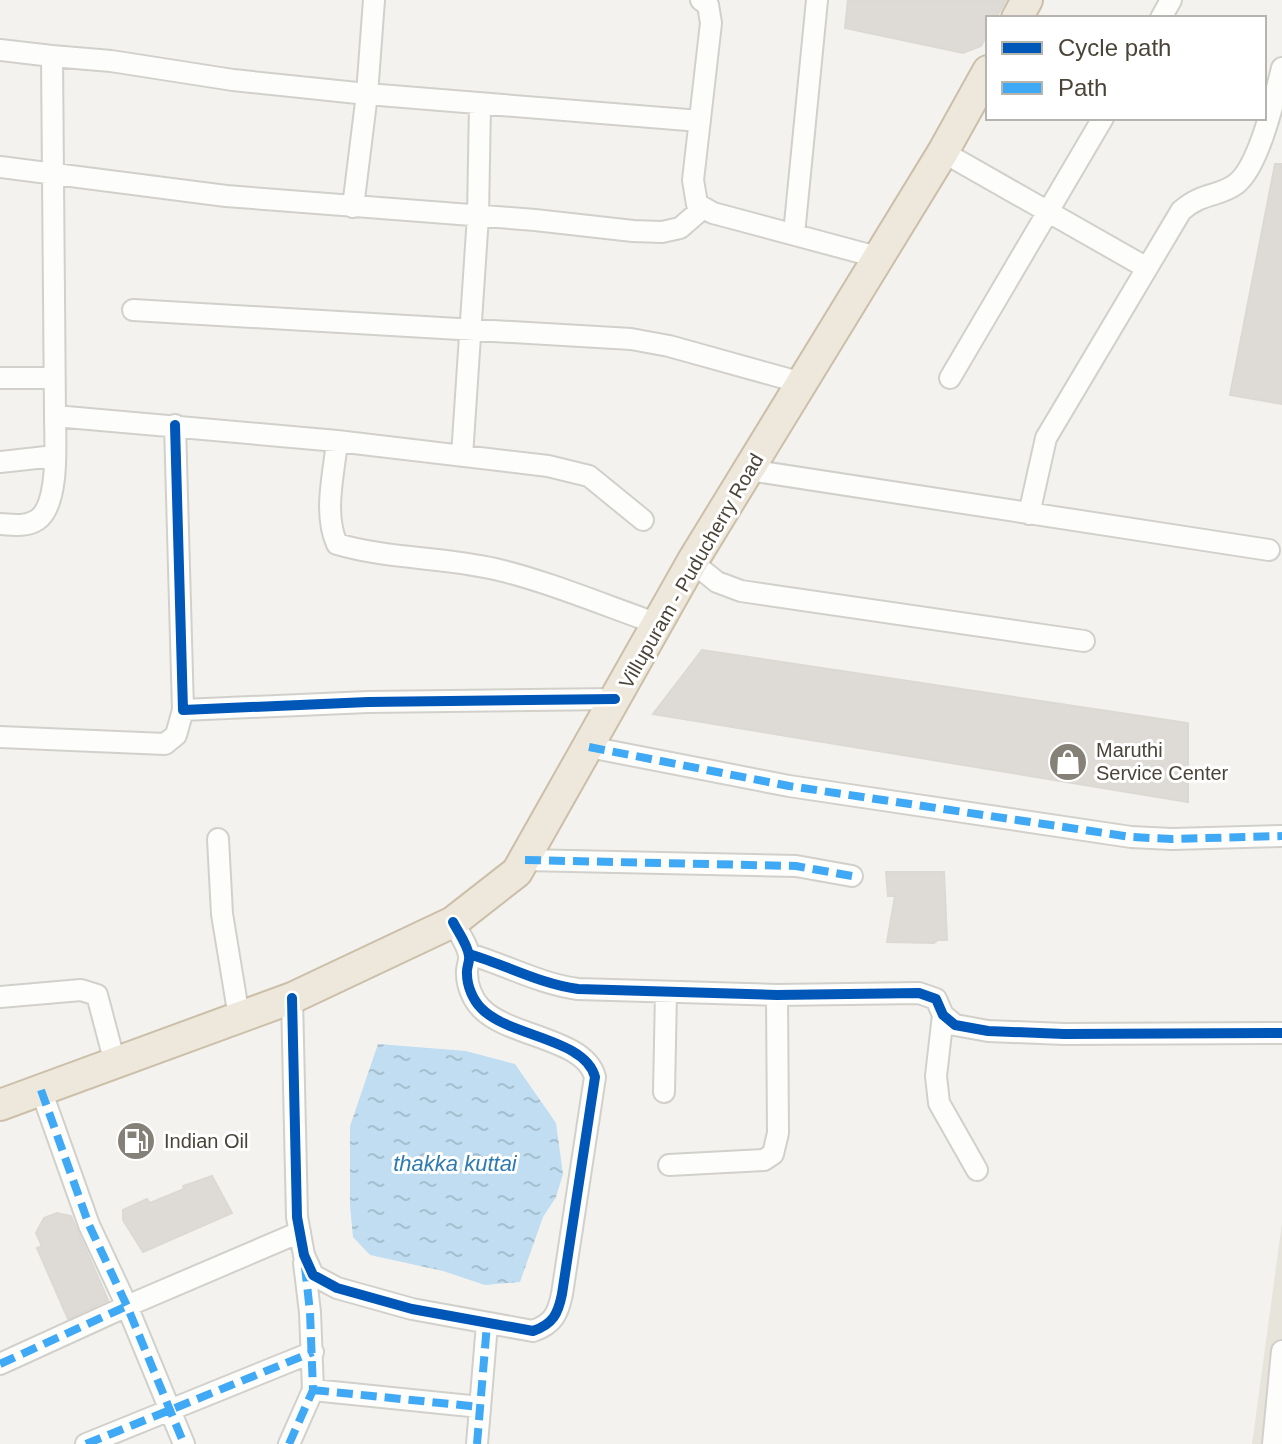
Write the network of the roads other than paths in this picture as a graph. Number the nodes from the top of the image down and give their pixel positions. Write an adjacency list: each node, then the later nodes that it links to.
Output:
1 (374, 0): 8 (street)
2 (701, 0): 11 (street)
3 (817, 0): 19 (street)
4 (0, 50): 5 (street)
5 (52, 56): 8 (street); 14 (street)
6 (1282, 68): 21 (street)
7 (986, 75): 12 (highway, Villupuram - Puducherry Road)
8 (367, 94): 9 (street); 15 (street)
9 (480, 104): 11 (street); 18 (street)
10 (1102, 120): 17 (street)
11 (700, 121): 16 (street)
12 (943, 152): 17 (street); 20 (highway, Villupuram - Puducherry Road)
13 (0, 167): 14 (street)
14 (52, 174): 15 (street); 25 (street)
15 (353, 207): 18 (street)
16 (702, 209): 18 (street); 19 (street)
17 (1048, 212): 21 (street); 26 (street)
18 (478, 216): 23 (street)
19 (794, 234): 20 (street)
20 (877, 257): 27 (highway, Villupuram - Puducherry Road)
21 (1147, 268): 35 (street)
22 (133, 310): 23 (street)
23 (470, 329): 27 (street); 32 (street)
24 (0, 378): 25 (street)
25 (54, 378): 28 (street)
26 (950, 378)
27 (802, 383): 34 (highway, Villupuram - Puducherry Road)
28 (55, 416): 29 (street); 31 (street)
29 (175, 425): 30 (street); 43 (street)
30 (337, 441): 32 (street); 40 (street)
31 (55, 456): 33 (street); 37 (street)
32 (462, 456): 36 (street)
33 (0, 462)
34 (749, 470): 35 (street); 39 (highway, Villupuram - Puducherry Road)
35 (1029, 514): 38 (street)
36 (643, 520)
37 (0, 524)
38 (1269, 550)
39 (692, 562): 40 (highway, Villupuram - Puducherry Road); 41 (street)
40 (658, 624): 42 (highway, Villupuram - Puducherry Road)
41 (1084, 641)
42 (615, 699): 43 (street); 45 (highway, Villupuram - Puducherry Road)
43 (183, 710): 44 (street)
44 (0, 737)
45 (589, 747): 46 (street); 48 (highway, Villupuram - Puducherry Road)
46 (1282, 836)
47 (218, 839): 57 (street)
48 (525, 860): 49 (street); 50 (highway, Villupuram - Puducherry Road)
49 (852, 876)
50 (453, 922): 51 (street); 55 (highway, Villupuram - Puducherry Road)
51 (469, 954): 52 (street); 68 (street)
52 (666, 992): 53 (street); 61 (street)
53 (777, 995): 56 (street); 63 (street)
54 (0, 997): 59 (street)
55 (292, 998): 57 (highway, Villupuram - Puducherry Road); 65 (street)
56 (943, 1015): 58 (street); 64 (street)
57 (239, 1017): 59 (highway, Villupuram - Puducherry Road)
58 (1282, 1033)
59 (115, 1063): 60 (highway, Villupuram - Puducherry Road)
60 (41, 1090): 62 (highway, Villupuram - Puducherry Road); 67 (street)
61 (664, 1092)
62 (0, 1105)
63 (669, 1165)
64 (977, 1170)
65 (300, 1232): 66 (street); 67 (street)
66 (304, 1255): 68 (street); 70 (street)
67 (127, 1306): 71 (street); 74 (street)
68 (487, 1324): 73 (street)
69 (1282, 1351): 79 (street)
70 (313, 1352): 72 (street); 74 (street)
71 (0, 1364)
72 (313, 1390): 73 (street); 75 (street)
73 (480, 1407): 78 (street)
74 (171, 1409): 76 (street); 77 (street)
75 (293, 1443)
76 (86, 1444)
77 (184, 1444)
78 (477, 1444)
79 (1273, 1444)

